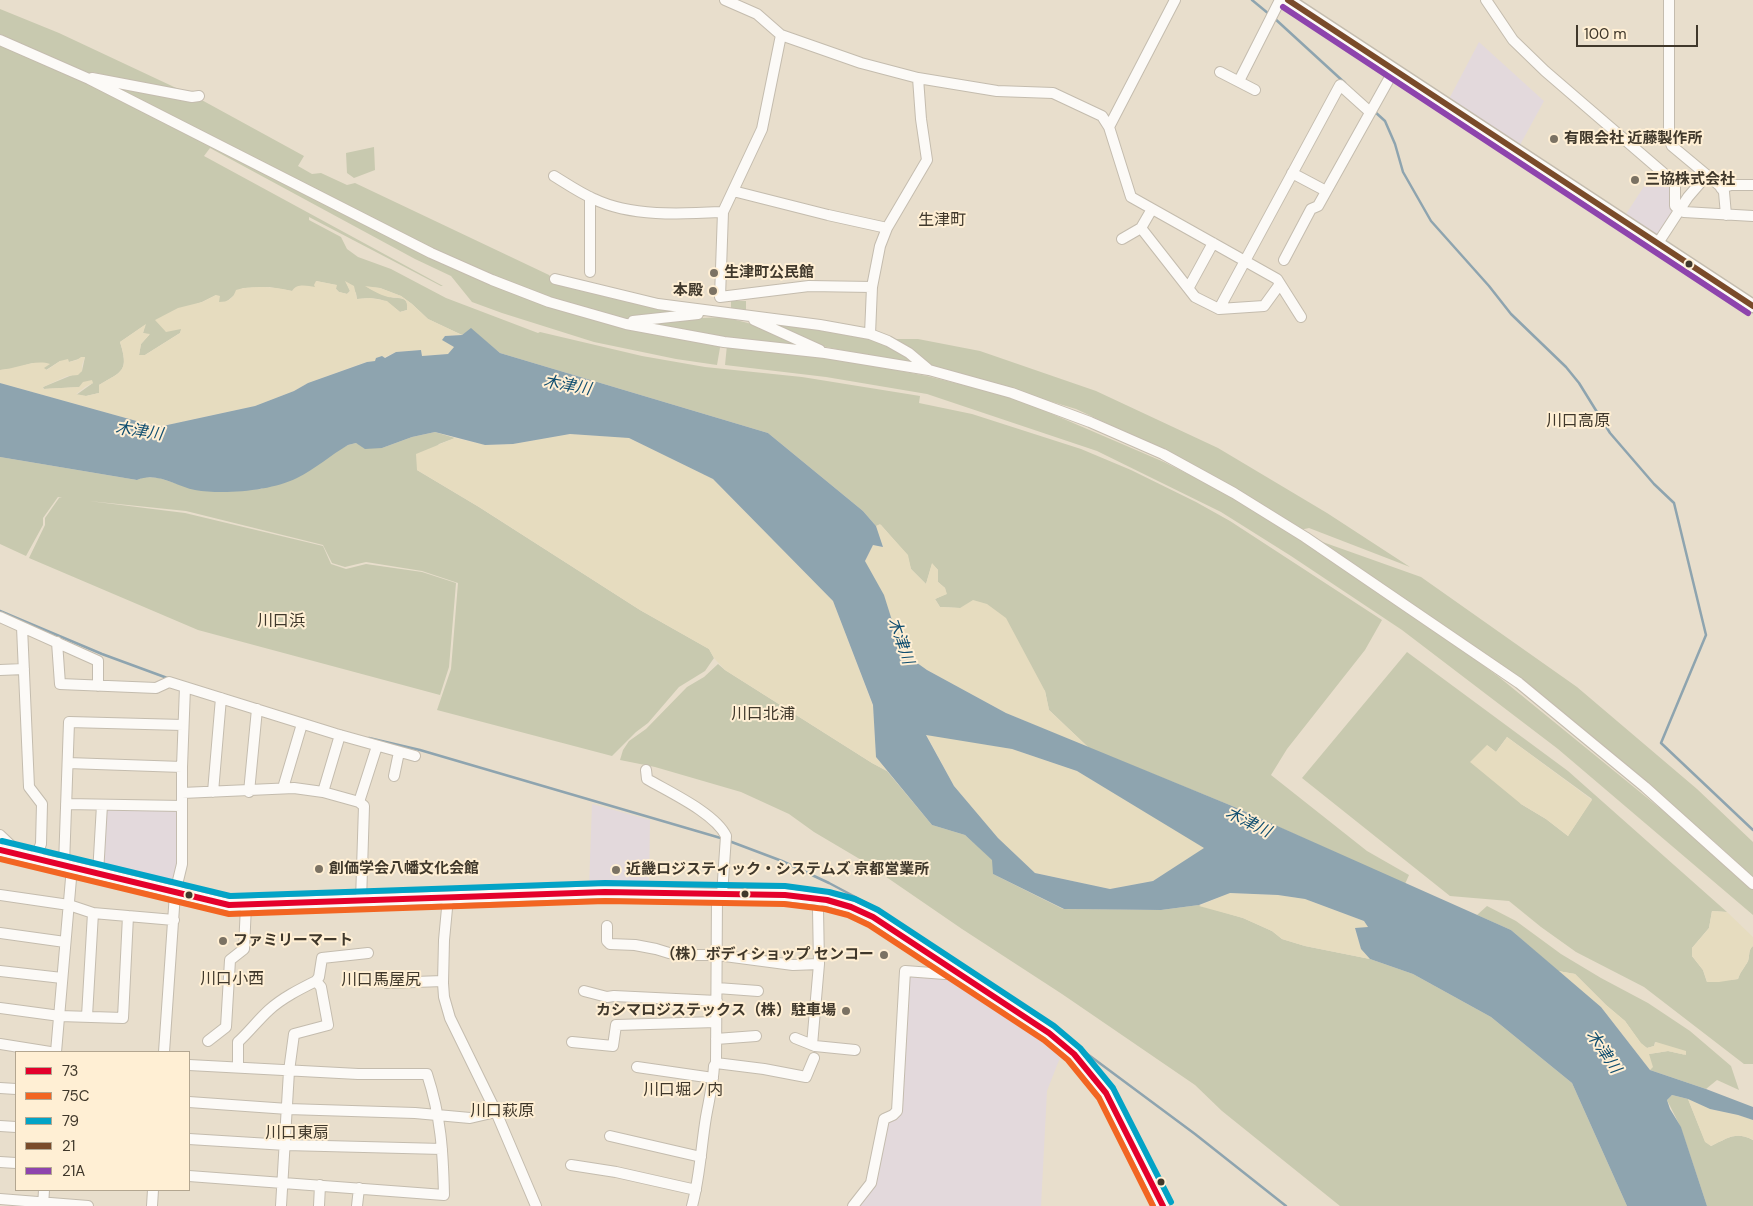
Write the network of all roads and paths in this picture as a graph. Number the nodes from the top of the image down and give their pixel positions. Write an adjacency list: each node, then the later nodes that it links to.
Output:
1 (726, 0): 7 (street)
2 (1175, 0): 17 (street)
3 (1280, 0): 13 (street)
4 (1288, 0): 9 (main road)
5 (1486, 0): 27 (street)
6 (1669, 0): 19 (street)
7 (781, 35): 12 (street); 23 (street)
8 (0, 40): 11 (street)
9 (1394, 70): 16 (street); 35 (main road)
10 (1220, 72): 13 (street)
11 (89, 78): 15 (street); 48 (street)
12 (918, 78): 17 (street); 31 (street)
13 (1239, 81): 14 (street)
14 (1255, 90)
15 (199, 96)
16 (1370, 112): 18 (street); 24 (street)
17 (1109, 127): 26 (street)
18 (1292, 173): 24 (street); 37 (street)
19 (1707, 175): 22 (street); 27 (street)
20 (554, 176): 25 (street)
21 (1753, 185): 22 (street)
22 (1721, 188): 29 (street)
23 (733, 191): 28 (street); 31 (street)
24 (1326, 191): 36 (street)
25 (590, 197): 28 (street); 38 (street)
26 (1152, 209): 32 (street); 34 (street)
27 (1680, 209): 29 (street); 35 (street)
28 (723, 212): 43 (street)
29 (1726, 215): 30 (street)
30 (1753, 216)
31 (887, 228): 42 (street)
32 (1141, 228): 33 (street); 41 (street)
33 (1122, 238)
34 (1213, 243): 37 (street); 41 (street)
35 (1658, 243): 44 (main road)
36 (1284, 260)
37 (1245, 261): 40 (street); 45 (street)
38 (590, 272)
39 (555, 278): 46 (street)
40 (1280, 284): 45 (street); 47 (street)
41 (1189, 286): 45 (street)
42 (872, 287): 43 (street); 49 (street)
43 (720, 297): 46 (street)
44 (1753, 306)
45 (1219, 309)
46 (728, 313): 48 (street); 49 (street); 50 (street)
47 (1301, 317)
48 (626, 324): 50 (street)
49 (870, 334): 51 (street)
50 (825, 353): 51 (street)
51 (929, 370): 86 (street)
52 (0, 617): 53 (street)
53 (22, 627): 54 (street); 55 (street)
54 (57, 642): 57 (street); 57 (street)
55 (24, 669): 56 (street); 83 (street)
56 (0, 670)
57 (98, 686): 58 (street)
58 (185, 687): 59 (street); 62 (street)
59 (220, 698): 60 (street); 72 (street)
60 (257, 710): 61 (street); 73 (street)
61 (302, 724): 63 (street); 71 (street)
62 (183, 725): 67 (street); 68 (street)
63 (340, 735): 64 (street); 74 (street)
64 (377, 746): 65 (street); 76 (street)
65 (400, 752): 66 (street); 70 (street)
66 (415, 756)
67 (68, 763): 68 (street); 77 (street)
68 (182, 766): 75 (street)
69 (646, 770): 89 (street)
70 (394, 776)
71 (283, 788): 73 (street); 74 (street)
72 (213, 792): 73 (street); 75 (street)
73 (248, 792)
74 (323, 792): 76 (street)
75 (182, 793): 79 (street)
76 (359, 802): 91 (street)
77 (66, 804): 78 (street); 84 (street)
78 (102, 805): 79 (street); 85 (street)
79 (182, 806): 87 (street)
80 (0, 835): 82 (street)
81 (0, 850): 82 (main road)
82 (20, 854): 83 (main road)
83 (35, 858): 84 (main road)
84 (68, 866): 85 (main road); 92 (street)
85 (98, 874): 87 (main road)
86 (1753, 884)
87 (175, 893): 93 (main road); 97 (street)
88 (0, 895): 92 (street)
89 (719, 895): 90 (main road); 102 (street); 105 (main road)
90 (448, 898): 91 (main road); 108 (street)
91 (361, 901): 93 (main road)
92 (68, 905): 95 (street); 100 (street)
93 (246, 905): 121 (street)
94 (818, 909): 103 (street)
95 (93, 913): 96 (street); 116 (street)
96 (128, 916): 97 (street); 116 (street)
97 (174, 920): 128 (street)
98 (607, 926): 102 (street)
99 (0, 934): 100 (street)
100 (65, 942): 106 (street)
101 (368, 953): 107 (street)
102 (717, 955): 103 (street); 110 (street)
103 (818, 964): 124 (street)
104 (0, 971): 106 (street)
105 (956, 971): 171 (street); 172 (main road)
106 (62, 978): 115 (street)
107 (316, 981): 132 (street); 134 (street)
108 (444, 981): 109 (street); 141 (street)
109 (388, 983)
110 (717, 988): 112 (street); 113 (street)
111 (584, 991): 113 (street)
112 (758, 991)
113 (717, 1001): 117 (street)
114 (0, 1008): 115 (street)
115 (60, 1016): 116 (street); 127 (street)
116 (87, 1016)
117 (716, 1022): 120 (street); 122 (street)
118 (756, 1036): 120 (street)
119 (795, 1038): 124 (street)
120 (716, 1039): 130 (street)
121 (208, 1041)
122 (572, 1042)
123 (0, 1044): 126 (street)
124 (813, 1045): 125 (street); 129 (street)
125 (855, 1050)
126 (44, 1051)
127 (56, 1051)
128 (164, 1051)
129 (814, 1058): 130 (street); 136 (street)
130 (716, 1063): 135 (street)
131 (190, 1065): 132 (street)
132 (238, 1067): 134 (street)
133 (637, 1067): 135 (street)
134 (289, 1071): 140 (street); 142 (street)
135 (713, 1078): 149 (street)
136 (813, 1080)
137 (0, 1088): 138 (street)
138 (15, 1089)
139 (190, 1102): 140 (street)
140 (288, 1109): 142 (street); 147 (street)
141 (496, 1112): 142 (street); 169 (street)
142 (439, 1116): 148 (street)
143 (0, 1126): 144 (street)
144 (15, 1127)
145 (610, 1136): 149 (street)
146 (190, 1139): 147 (street)
147 (286, 1145): 148 (street); 154 (street)
148 (442, 1150): 160 (street)
149 (701, 1156): 157 (street)
150 (0, 1162): 151 (street)
151 (15, 1163)
152 (571, 1165): 157 (street)
153 (190, 1176): 154 (street)
154 (282, 1182): 155 (street); 165 (street)
155 (320, 1185): 156 (street); 166 (street)
156 (359, 1188): 160 (street); 167 (street)
157 (696, 1190): 170 (street)
158 (44, 1191): 162 (street)
159 (153, 1191): 164 (street)
160 (444, 1195): 168 (street)
161 (0, 1199): 162 (street)
162 (43, 1204): 163 (street)
163 (88, 1206)
164 (152, 1206)
165 (281, 1206)
166 (319, 1206)
167 (357, 1206)
168 (441, 1206)
169 (536, 1206)
170 (692, 1206)
171 (853, 1206)
172 (1163, 1206)

